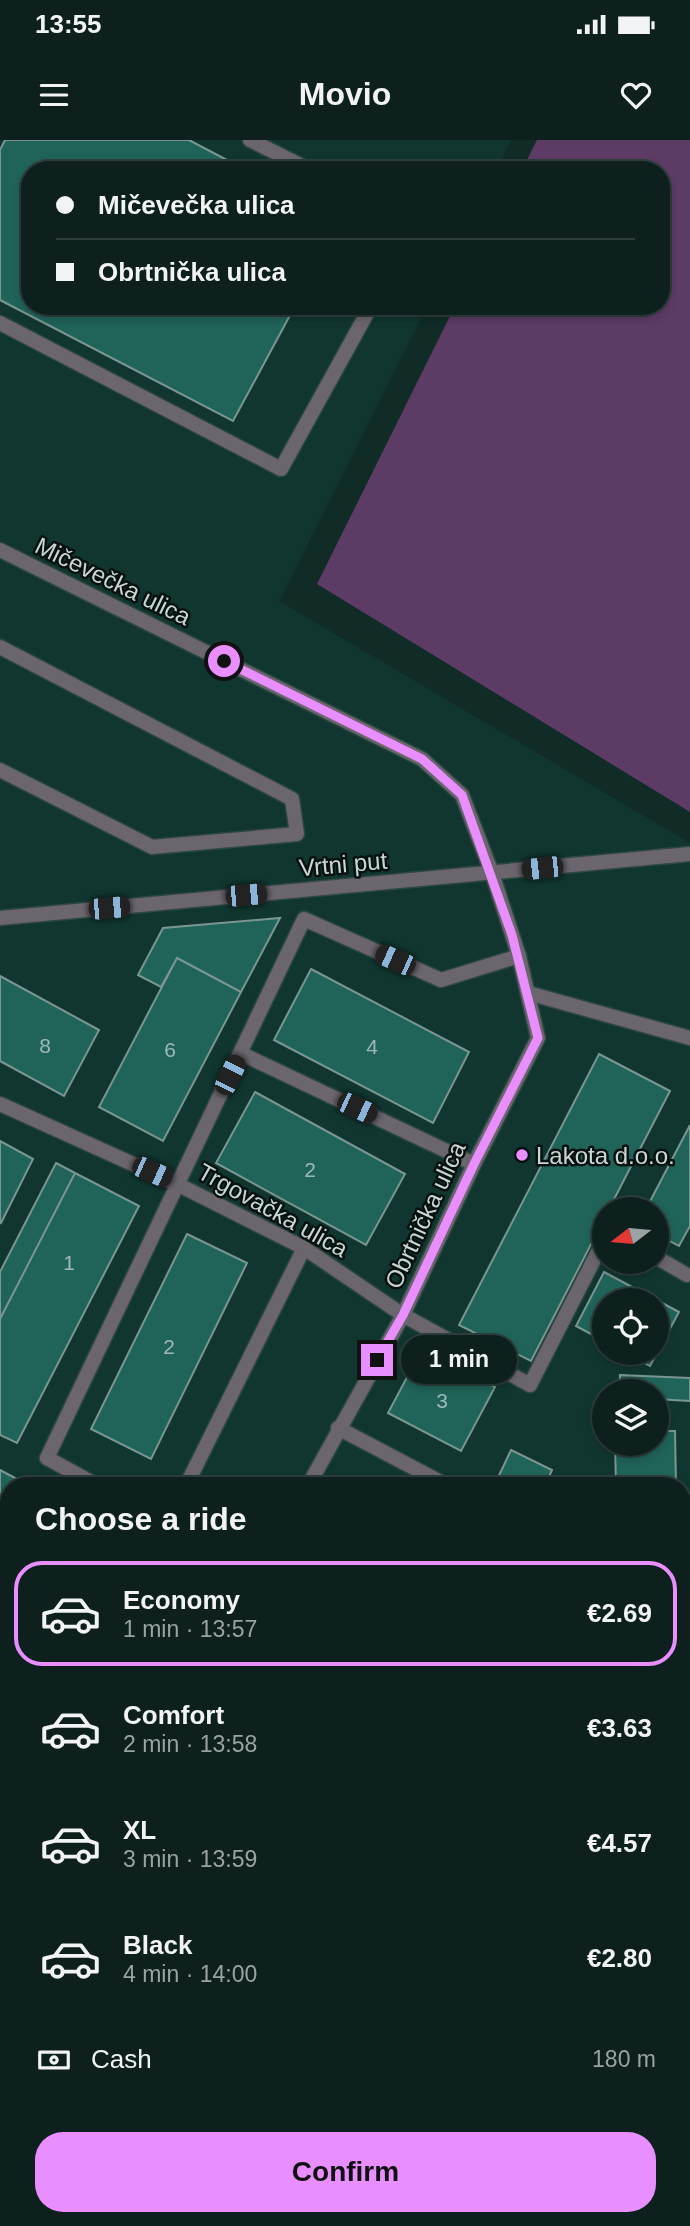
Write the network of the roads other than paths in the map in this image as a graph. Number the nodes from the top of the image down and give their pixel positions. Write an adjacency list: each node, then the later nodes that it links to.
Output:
1 (250, 140): 2 (street)
2 (292, 161)
3 (366, 315): 4 (street)
4 (0, 323)
5 (0, 550): 9 (street, Mičevečka ulica)
6 (0, 647): 7 (street)
7 (0, 770)
8 (690, 855): 9 (street, Vrtni put)
9 (492, 873): 10 (street, Vrtni put); 11 (street, Obrtnička ulica)
10 (0, 918)
11 (519, 956): 12 (street, Obrtnička ulica); 14 (street)
12 (528, 993): 13 (street); 16 (street, Obrtnička ulica)
13 (690, 1038)
14 (240, 1053): 16 (street); 17 (street)
15 (0, 1104): 17 (street, Trgovačka ulica)
16 (474, 1164): 22 (street, Obrtnička ulica)
17 (177, 1184): 18 (street, Trgovačka ulica); 24 (street)
18 (304, 1248): 22 (street, Trgovačka ulica); 25 (street)
19 (592, 1264): 22 (street, Trgovačka ulica)
20 (669, 1265): 21 (street)
21 (687, 1275)
22 (403, 1315): 23 (street, Obrtnička ulica)
23 (338, 1428): 26 (street, Obrtnička ulica); 27 (street)
24 (82, 1477)
25 (190, 1477)
26 (313, 1477)
27 (431, 1477)

